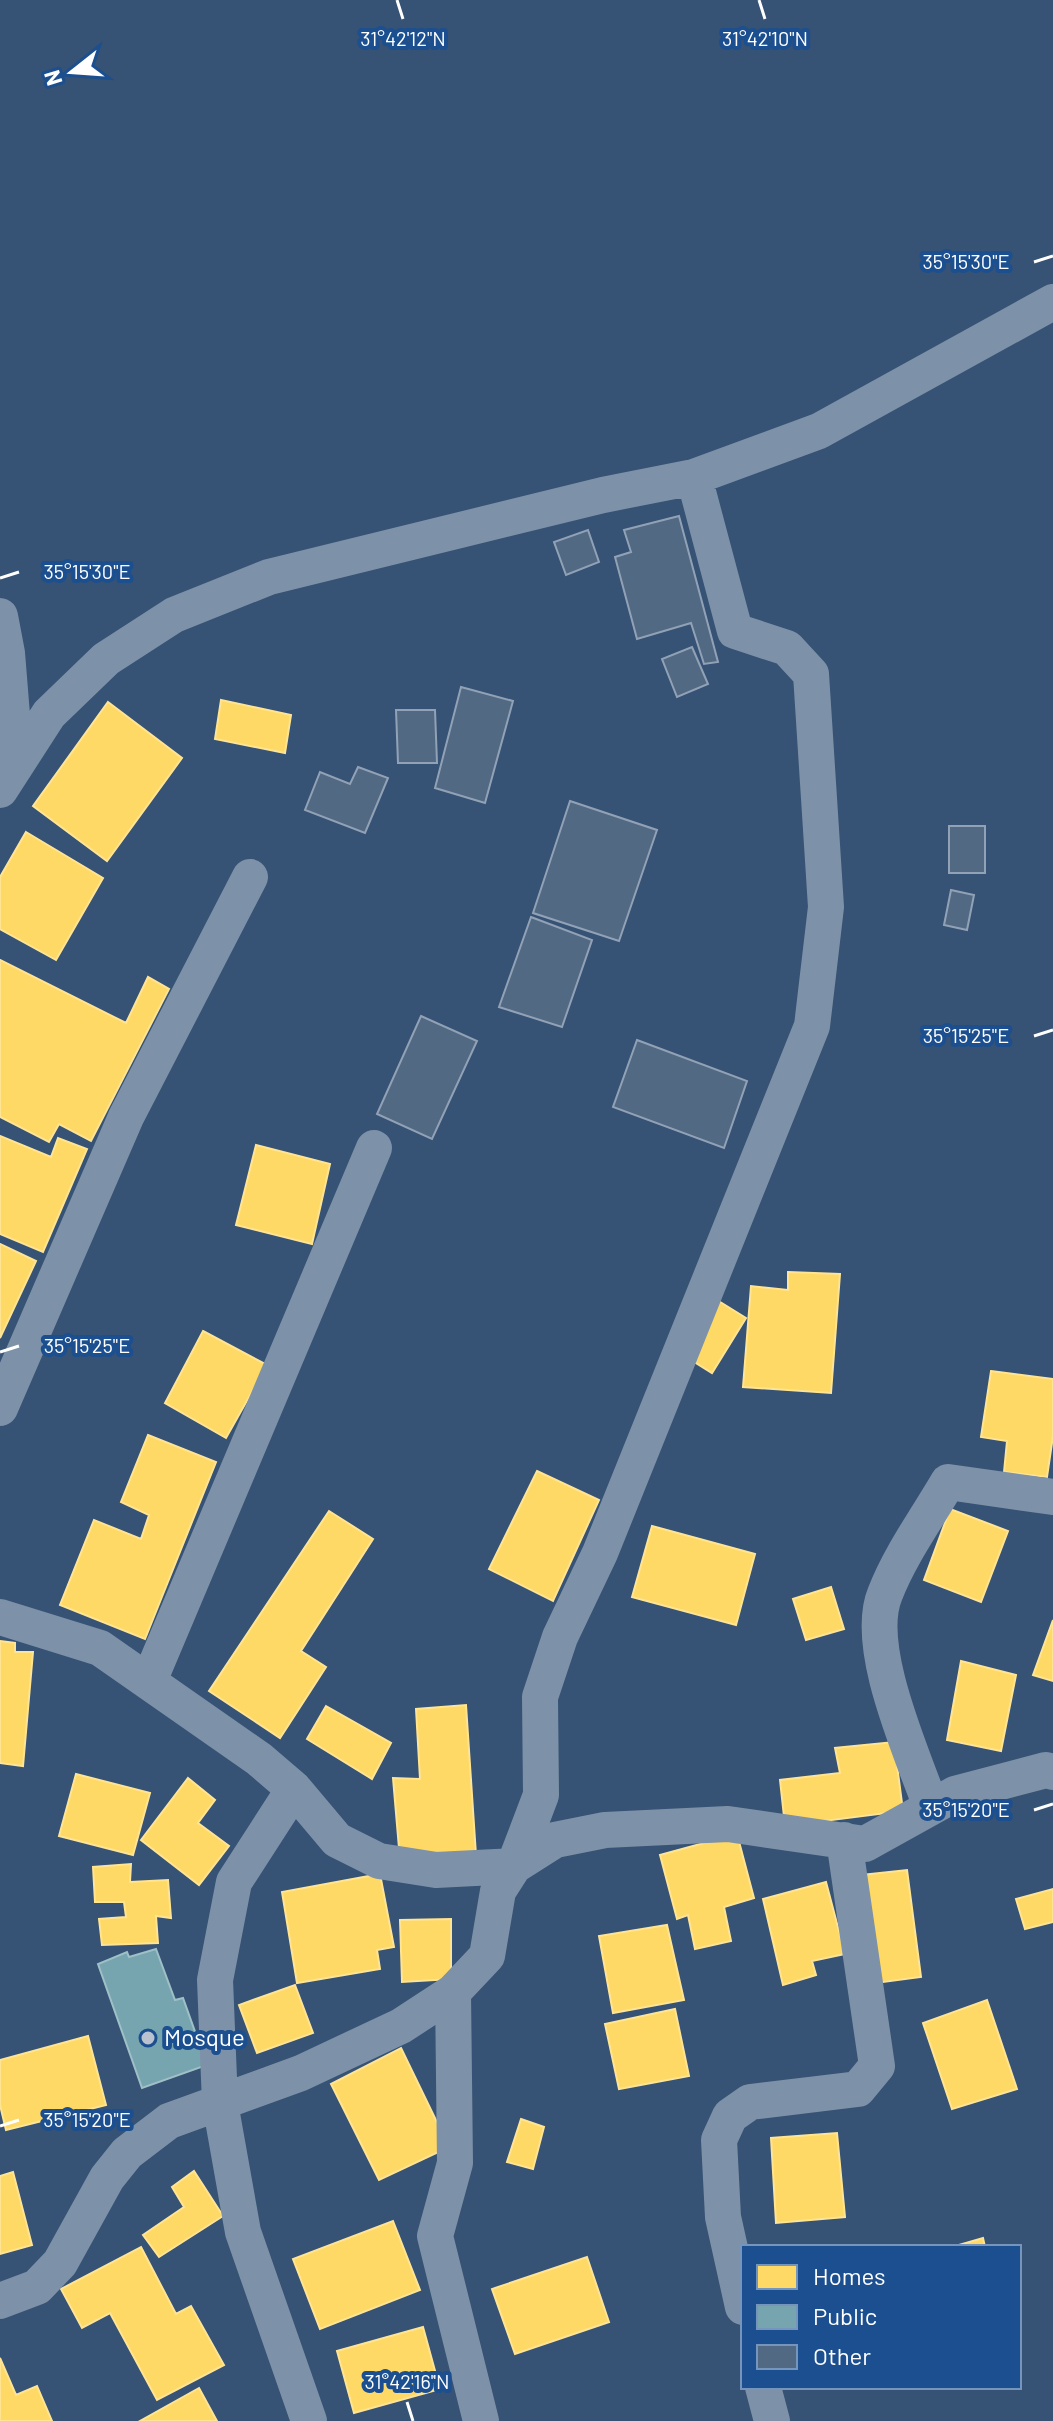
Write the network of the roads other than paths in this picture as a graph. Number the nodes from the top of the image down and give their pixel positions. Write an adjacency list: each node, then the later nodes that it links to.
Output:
1 (1053, 302): 2 (street)
2 (694, 477): 4 (street); 15 (street)
3 (0, 616): 4 (street)
4 (8, 777)
5 (250, 877): 7 (street)
6 (374, 1148): 10 (street)
7 (0, 1408)
8 (1053, 1497): 13 (street)
9 (0, 1617): 10 (street)
10 (149, 1681): 12 (street)
11 (1053, 1772): 13 (street)
12 (294, 1789): 15 (street); 17 (street)
13 (931, 1807): 14 (street)
14 (844, 1840): 15 (street); 18 (street)
15 (514, 1866): 16 (street)
16 (453, 1992): 17 (street); 22 (street)
17 (220, 2103): 19 (street); 21 (street)
18 (741, 2298)
19 (0, 2301)
20 (764, 2389): 23 (street)
21 (309, 2421)
22 (481, 2421)
23 (772, 2421)

